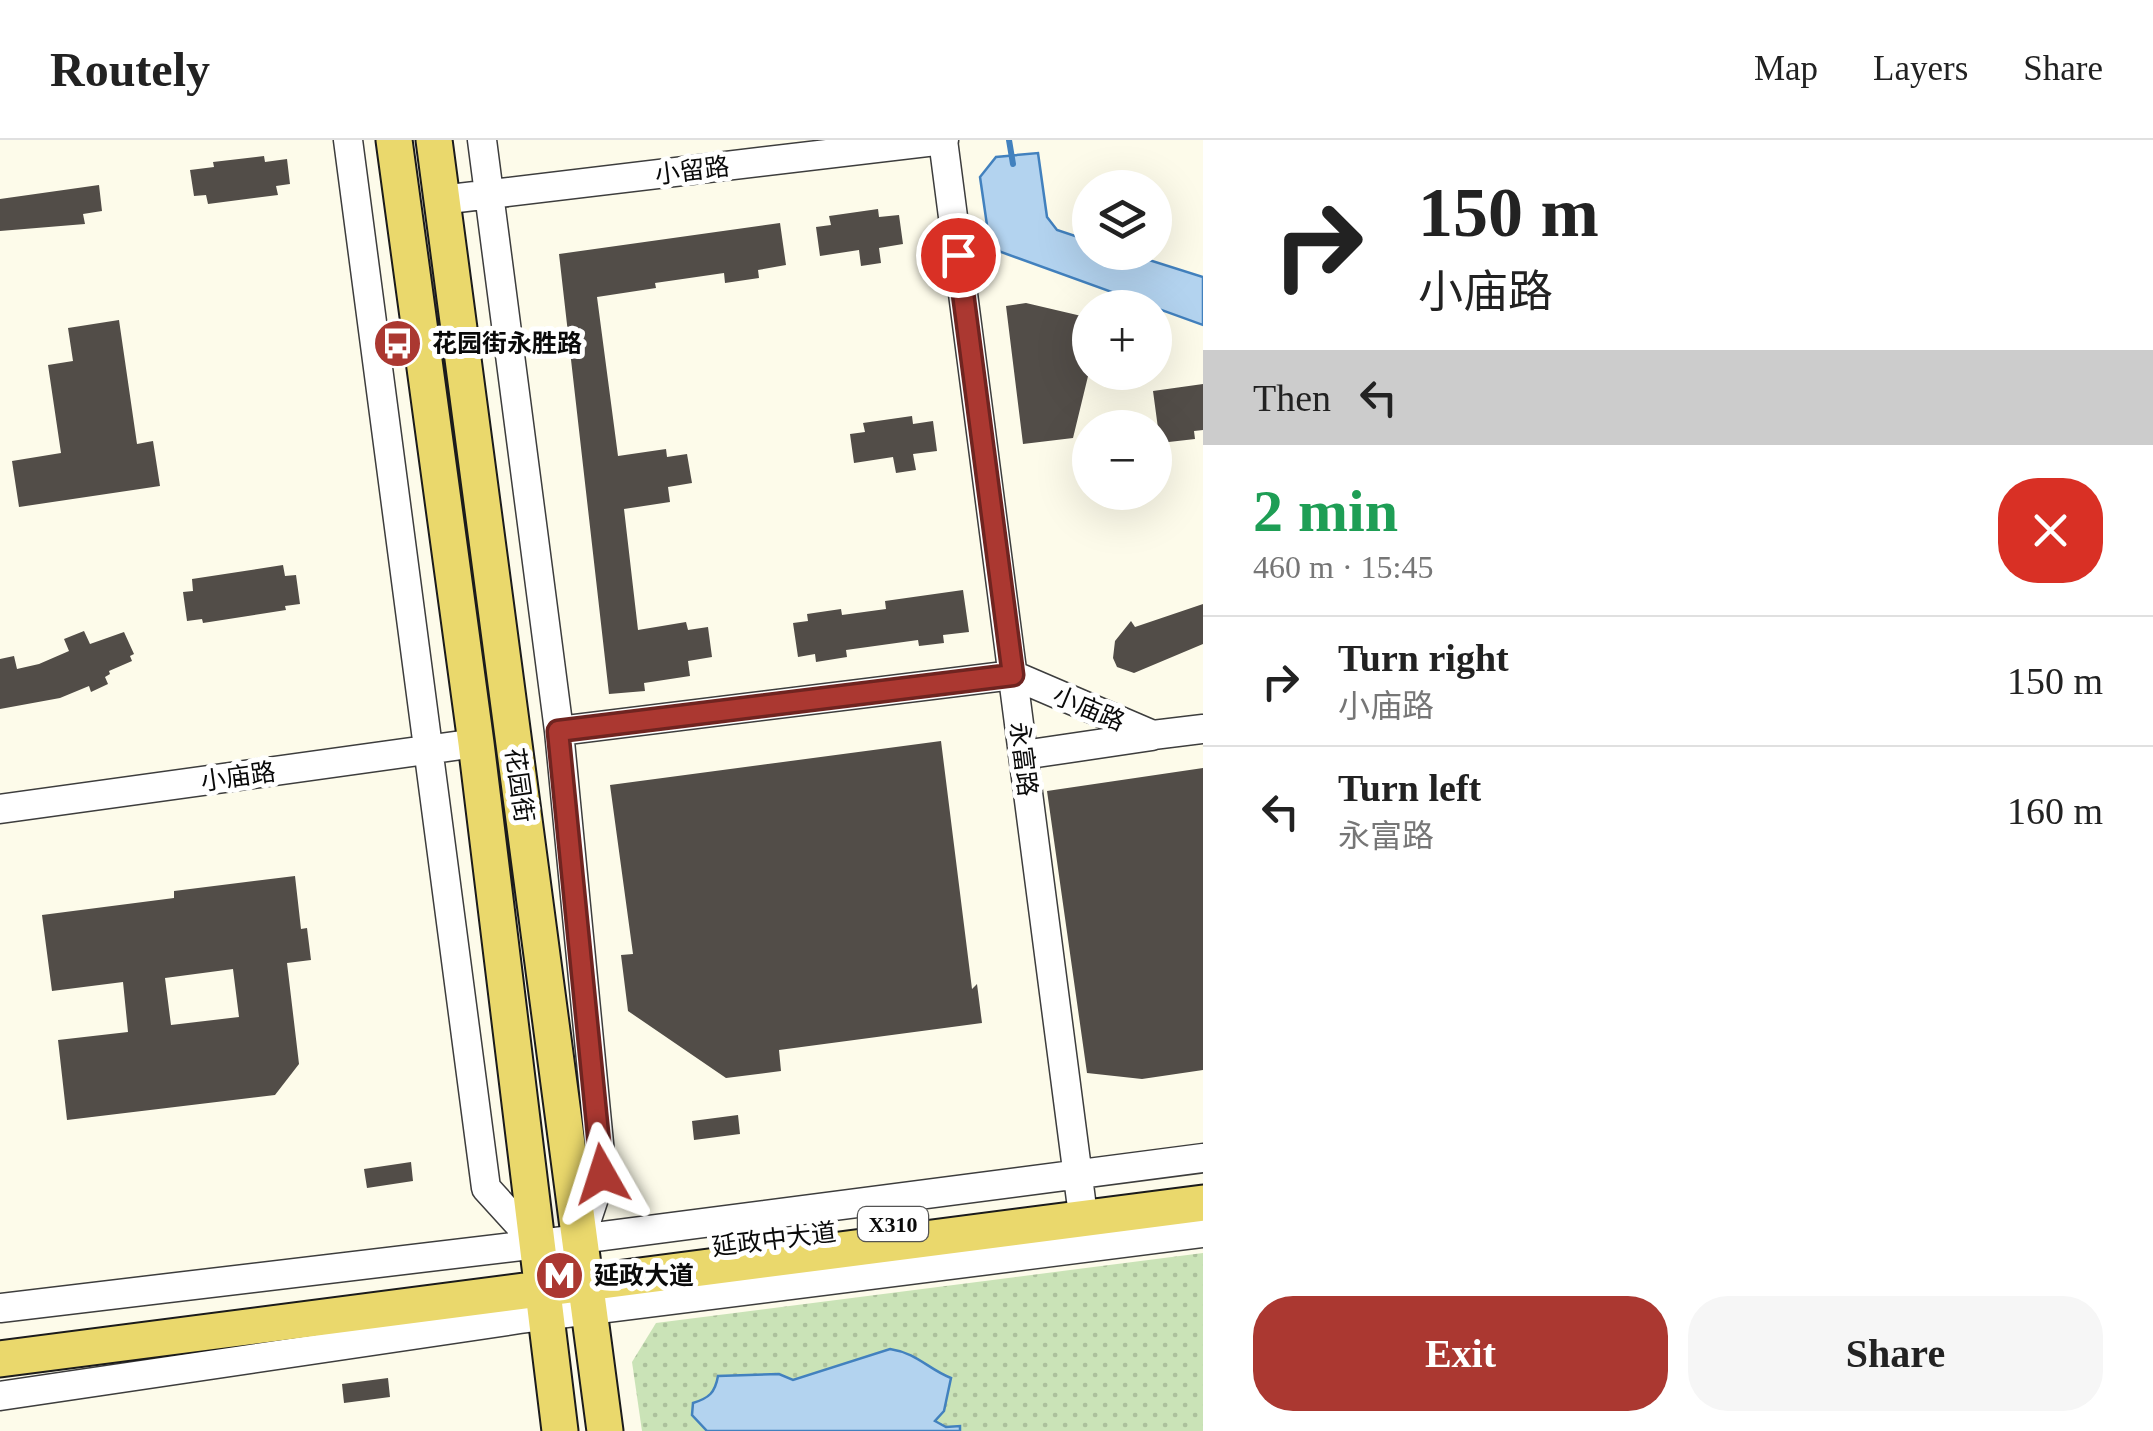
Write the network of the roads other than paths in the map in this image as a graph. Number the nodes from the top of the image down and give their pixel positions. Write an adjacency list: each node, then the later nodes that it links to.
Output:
1 (348, 140): 13 (street)
2 (394, 140): 12 (main road, 花园街)
3 (434, 140): 7 (main road, 花园街)
4 (482, 140): 6 (street)
5 (943, 140): 6 (street, 小留路); 8 (street, 永富路)
6 (489, 194): 7 (street, 小留路); 10 (street)
7 (441, 200): 21 (main road, 花园街)
8 (1013, 675): 10 (street); 11 (street, 小庙路); 14 (street, 永富路)
9 (1203, 728): 11 (street, 小庙路)
10 (558, 731): 21 (street)
11 (1153, 736): 14 (street)
12 (476, 743): 13 (street, 小庙路); 22 (main road, 花园街)
13 (426, 750): 15 (street, 小庙路); 22 (street)
14 (1023, 755): 18 (street, 永富路)
15 (0, 809)
16 (1203, 1158): 18 (street)
17 (1203, 1186): 18 (main road, 延政中大道 / X310)
18 (1079, 1187): 21 (main road, 延政中大道 / X310)
19 (1203, 1203): 21 (main road, 延政中大道 / X310)
20 (1203, 1233): 21 (street)
21 (585, 1274): 22 (main road, X310); 22 (street); 28 (main road, 花园街)
22 (541, 1279): 23 (street); 24 (main road, X310); 25 (main road, X310); 26 (street); 27 (main road, 花园街)
23 (0, 1308)
24 (0, 1338)
25 (0, 1359)
26 (0, 1396)
27 (560, 1431)
28 (604, 1431)

